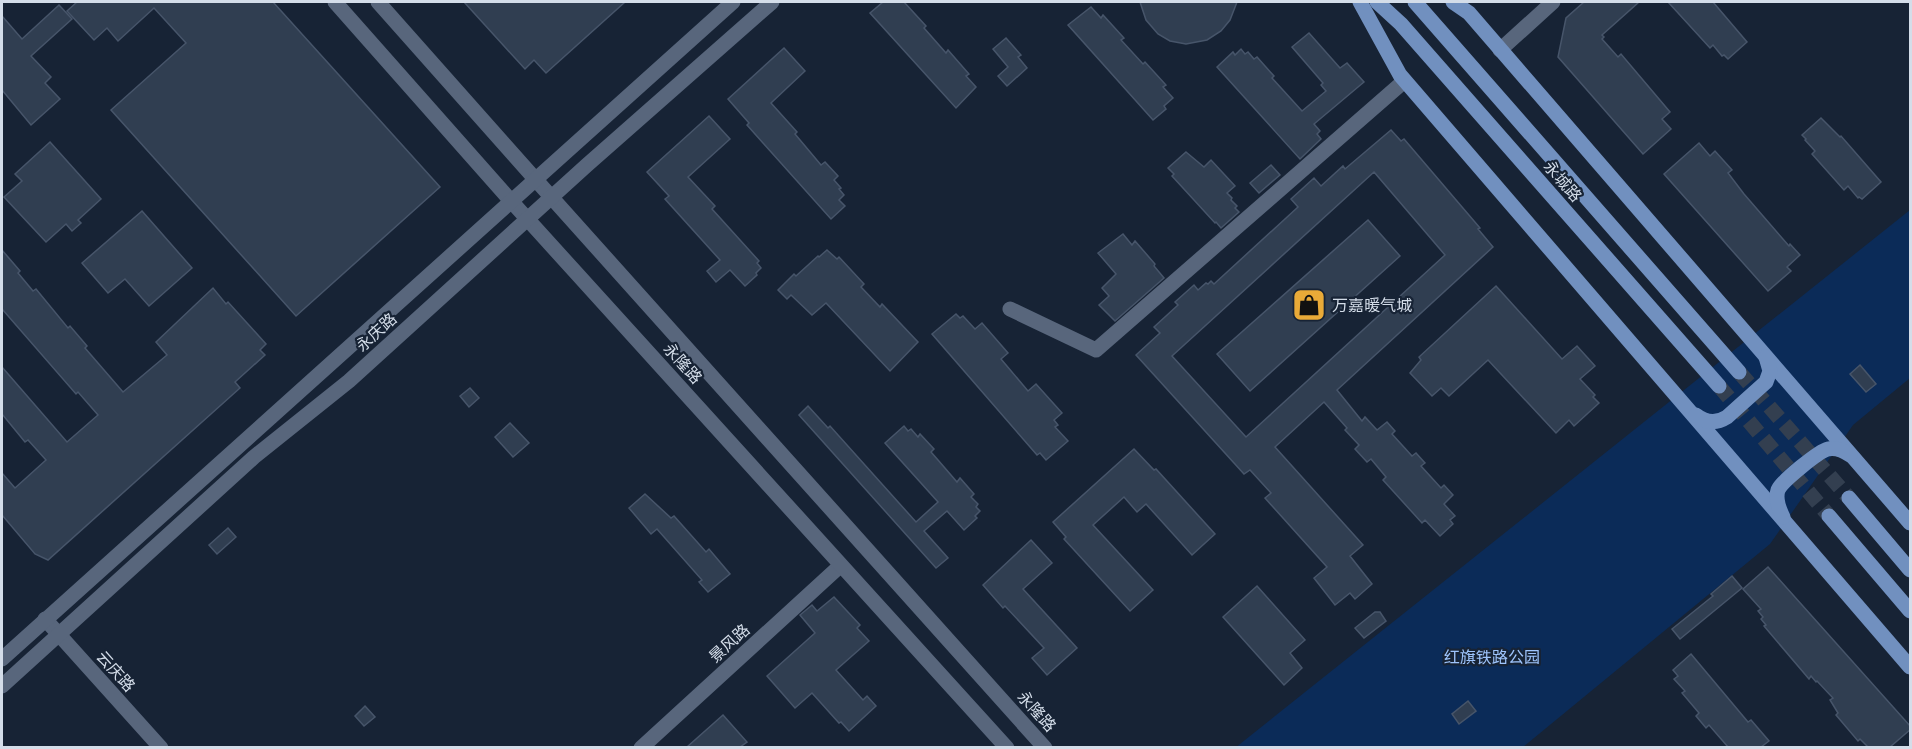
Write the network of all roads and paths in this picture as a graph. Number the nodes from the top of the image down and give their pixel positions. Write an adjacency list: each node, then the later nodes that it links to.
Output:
1 (335, 2): 14 (street, 永隆路)
2 (378, 2): 12 (street, 永隆路)
3 (733, 2): 12 (street, 永庆路)
4 (772, 2): 13 (street, 永庆路)
5 (1360, 2): 20 (main road)
6 (1377, 2): 19 (main road, 永城路)
7 (1415, 2): 18 (main road, 永城路)
8 (1453, 2): 10 (main road)
9 (1553, 2): 10 (street)
10 (1500, 50): 17 (main road)
11 (1402, 83): 16 (street)
12 (536, 180): 13 (street, 永隆路); 14 (street, 永庆路)
13 (551, 197): 15 (street, 永庆路); 37 (street, 永隆路)
14 (511, 201): 15 (street, 永隆路); 29 (street, 永庆路)
15 (528, 219): 26 (street, 永隆路); 30 (street, 永庆路)
16 (1010, 309)
17 (1764, 355): 20 (main road); 21 (main road)
18 (1739, 372)
19 (1719, 386)
20 (1689, 410): 25 (main road)
21 (1855, 459): 24 (main road); 25 (main road)
22 (1849, 498): 27 (main road)
23 (1829, 516): 28 (main road)
24 (1911, 523)
25 (1787, 524): 32 (main road)
26 (840, 566): 35 (street, 景风路); 36 (street, 永隆路)
27 (1911, 570)
28 (1911, 611)
29 (45, 619): 30 (street, 云庆路); 31 (street, 永庆路)
30 (59, 634): 33 (street, 永庆路); 34 (street, 云庆路)
31 (2, 659)
32 (1911, 667)
33 (2, 686)
34 (161, 747)
35 (641, 747)
36 (1007, 747)
37 (1045, 747)

